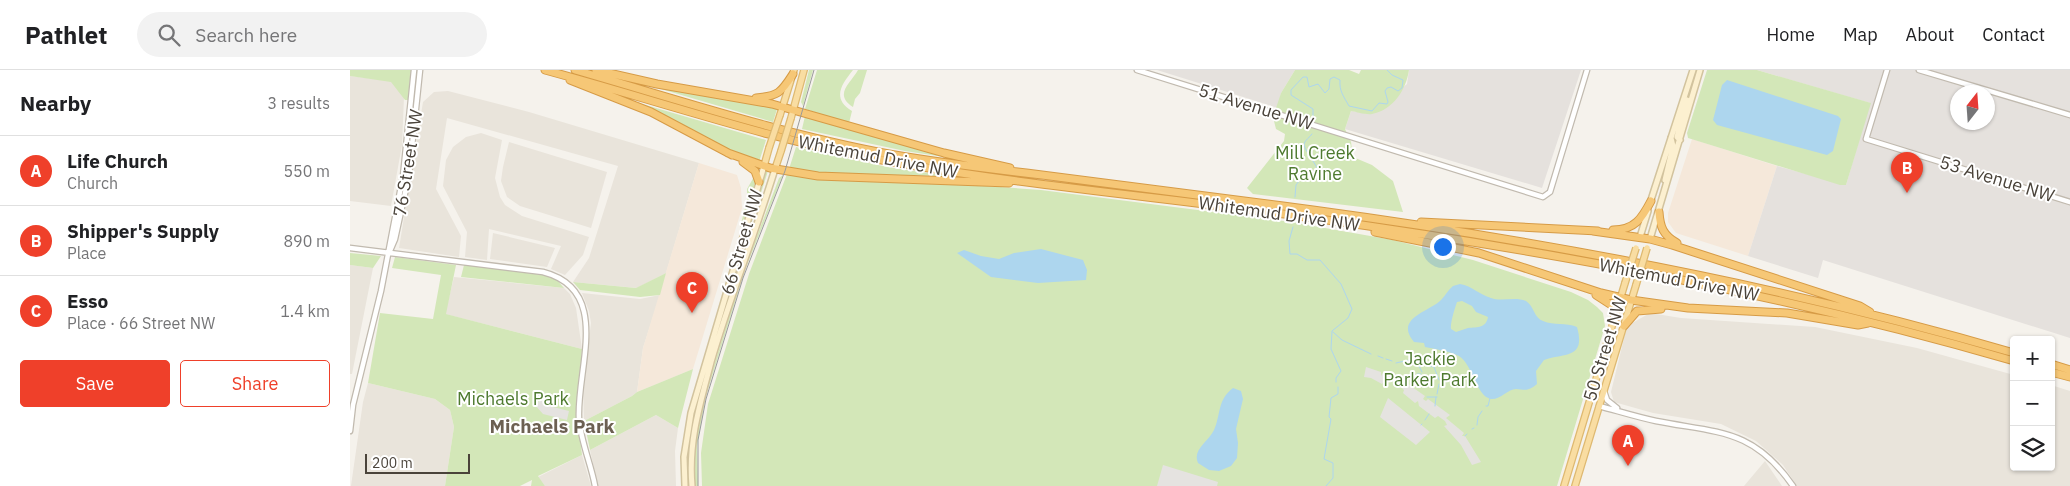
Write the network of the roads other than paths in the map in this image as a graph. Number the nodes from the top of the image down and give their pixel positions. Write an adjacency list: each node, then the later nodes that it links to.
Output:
1 (414, 70): 37 (street, 76 Street NW)
2 (420, 70): 37 (street, 76 Street NW)
3 (575, 70): 24 (highway, Whitemud Drive NW)
4 (596, 70): 15 (highway)
5 (804, 70): 17 (main road, 66 Street NW)
6 (1137, 70): 7 (street, 51 Avenue NW)
7 (1587, 70)
8 (1693, 70): 14 (main road, 50 Street NW)
9 (1700, 70): 20 (main road, 50 Street NW)
10 (1888, 70): 28 (street, 53 Avenue NW)
11 (1919, 70): 18 (street)
12 (548, 71): 21 (highway); 24 (highway, Whitemud Drive NW)
13 (793, 72): 15 (highway); 16 (main road, 66 Street NW)
14 (1691, 78): 19 (main road, 50 Street NW); 20 (main road)
15 (743, 97): 16 (highway)
16 (782, 106): 17 (highway); 22 (main road, 66 Street NW, bridge)
17 (794, 110): 23 (main road, 66 Street NW, bridge); 24 (highway)
18 (2070, 115)
19 (1671, 138): 26 (main road); 27 (main road, 50 Street NW)
20 (1680, 140): 26 (main road, 50 Street NW)
21 (728, 153): 22 (highway); 25 (highway)
22 (764, 166): 23 (highway); 25 (main road, 66 Street NW)
23 (775, 169): 24 (highway); 58 (main road, 66 Street NW)
24 (1034, 178): 30 (highway, Whitemud Drive NW); 31 (highway, Whitemud Drive NW)
25 (759, 182): 57 (main road, 66 Street NW)
26 (1664, 193): 29 (main road, 50 Street NW)
27 (1651, 201): 32 (highway); 33 (main road, 50 Street NW)
28 (2070, 202)
29 (1658, 212): 34 (main road, 50 Street NW); 36 (highway)
30 (1312, 218): 38 (highway); 42 (highway, Whitemud Drive NW)
31 (1388, 221): 32 (highway); 42 (highway, Whitemud Drive NW)
32 (1593, 231): 33 (highway)
33 (1640, 237): 34 (highway); 39 (main road, 50 Street NW, bridge)
34 (1650, 239): 36 (highway); 40 (main road, 50 Street NW, bridge)
35 (350, 248): 37 (street)
36 (1688, 249): 42 (highway)
37 (388, 254): 55 (street, 76 Street NW); 56 (street)
38 (1577, 286): 39 (highway); 43 (highway)
39 (1621, 298): 40 (highway); 43 (main road, 50 Street NW)
40 (1632, 300): 41 (highway); 44 (main road, 50 Street NW)
41 (1688, 308): 42 (highway); 44 (highway)
42 (1874, 319): 45 (highway, Whitemud Drive NW); 46 (highway, Whitemud Drive NW)
43 (1615, 320): 51 (main road, 50 Street NW)
44 (1624, 326): 52 (main road, 50 Street NW)
45 (2010, 352)
46 (2010, 360)
47 (2055, 365): 48 (highway)
48 (2070, 370)
49 (2055, 373): 50 (highway)
50 (2070, 377)
51 (1594, 386): 53 (main road); 59 (main road, 50 Street NW)
52 (1604, 391): 53 (main road, 50 Street NW); 54 (street)
53 (1599, 406): 54 (street); 60 (main road, 50 Street NW)
54 (1620, 410): 61 (street)
55 (350, 431)
56 (595, 486)
57 (685, 486)
58 (692, 486)
59 (1564, 486)
60 (1575, 486)
61 (1792, 486)

